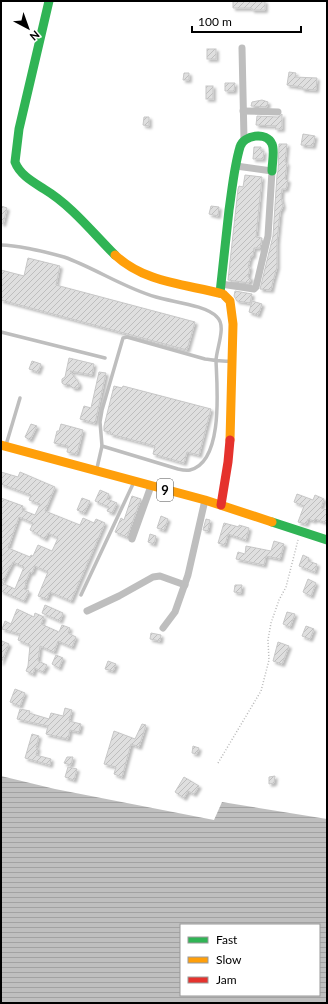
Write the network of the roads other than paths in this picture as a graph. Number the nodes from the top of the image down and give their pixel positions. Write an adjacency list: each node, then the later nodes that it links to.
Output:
1 (49, 1): 9 (main road)
2 (242, 48): 3 (street)
3 (243, 111): 4 (street); 5 (street)
4 (278, 112)
5 (244, 140): 6 (main road); 7 (main road)
6 (236, 166): 7 (street); 9 (main road)
7 (272, 171): 9 (street)
8 (1, 245): 12 (lane)
9 (220, 289): 13 (main road)
10 (1, 332): 11 (lane)
11 (105, 358)
12 (216, 361): 13 (lane); 16 (lane); 16 (lane)
13 (232, 361): 21 (main road)
14 (20, 398): 15 (lane)
15 (4, 446): 17 (main road, 9)
16 (102, 446): 17 (lane)
17 (96, 471): 18 (main road, 9)
18 (135, 482): 19 (main road, 9); 25 (lane)
19 (151, 486): 20 (main road, 9); 22 (street)
20 (205, 500): 21 (main road, 9); 24 (street)
21 (221, 505): 23 (main road, 9)
22 (132, 539)
23 (327, 540)
24 (185, 585): 26 (street); 27 (street)
25 (81, 595)
26 (87, 611)
27 (163, 628)

